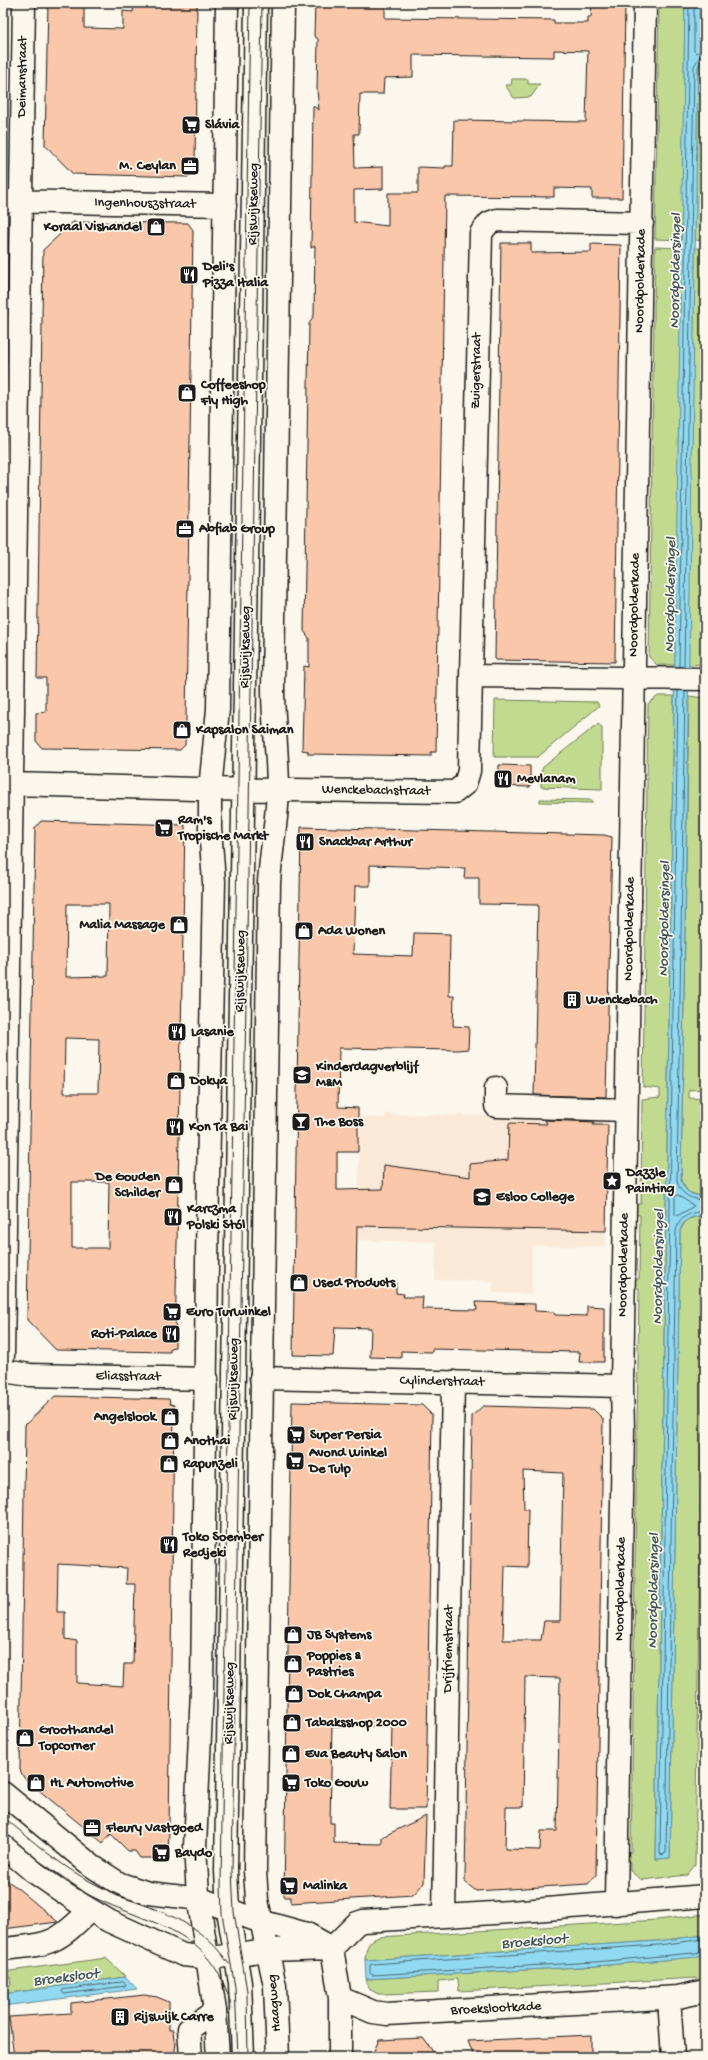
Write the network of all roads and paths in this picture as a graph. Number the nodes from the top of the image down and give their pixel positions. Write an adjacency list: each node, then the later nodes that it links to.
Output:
1 (24, 3): 6 (street, Deimanstraat)
2 (228, 3): 7 (street, Rijswijkseweg)
3 (256, 3): 14 (street, Rijswijkseweg)
4 (283, 3): 15 (street, Rijswijkseweg)
5 (645, 3): 8 (street, Noordpolderkade)
6 (12, 201): 7 (street, Ingenhouszstraat); 12 (street, Deimanstraat)
7 (216, 205): 13 (street, Rijswijkseweg)
8 (642, 223): 9 (street, Zuigerstraat); 10 (street, Noordpolderkade)
9 (471, 676): 10 (street); 15 (street, Wenckebachstraat)
10 (634, 678): 11 (street); 17 (street, Noordpolderkade)
11 (689, 679)
12 (12, 784): 13 (street, Wenckebachstraat); 18 (street)
13 (210, 789): 14 (street, Wenckebachstraat); 21 (street, Rijswijkseweg)
14 (244, 789): 15 (street, Wenckebachstraat); 30 (street, Rijswijkseweg)
15 (278, 790): 20 (street, Rijswijkseweg)
16 (496, 1088): 17 (street)
17 (626, 1110): 23 (street, Noordpolderkade)
18 (3, 1356)
19 (3, 1370): 21 (street, Eliasstraat)
20 (261, 1378): 22 (street, Cylinderstraat); 32 (street, Rijswijkseweg)
21 (197, 1379): 27 (street, Rijswijkseweg)
22 (453, 1382): 23 (street, Cylinderstraat); 31 (street, Drijfriemstraat)
23 (622, 1386): 28 (street, Noordpolderkade)
24 (3, 1793): 27 (street)
25 (3, 1846): 29 (street)
26 (705, 1896): 28 (street)
27 (198, 1899): 30 (street); 37 (street, Rijswijkseweg)
28 (616, 1904): 31 (street)
29 (90, 1910): 34 (street); 37 (street)
30 (228, 1910): 32 (street); 36 (street, Rijswijkseweg)
31 (444, 1915): 33 (street)
32 (261, 1922): 33 (street); 35 (street, Rijswijkseweg)
33 (332, 1948): 35 (street); 39 (street)
34 (3, 1949)
35 (266, 1950): 36 (street); 45 (street, Haagweg)
36 (236, 1955): 37 (street); 44 (street, Rijswijkseweg)
37 (208, 1959): 41 (street)
38 (705, 1992): 40 (street, Broekslootkade)
39 (340, 1998): 40 (street, Broekslootkade); 46 (street)
40 (669, 1998): 47 (street)
41 (215, 2011): 42 (street); 43 (street)
42 (191, 2057)
43 (218, 2057)
44 (243, 2057)
45 (278, 2057)
46 (340, 2057)
47 (673, 2057)

